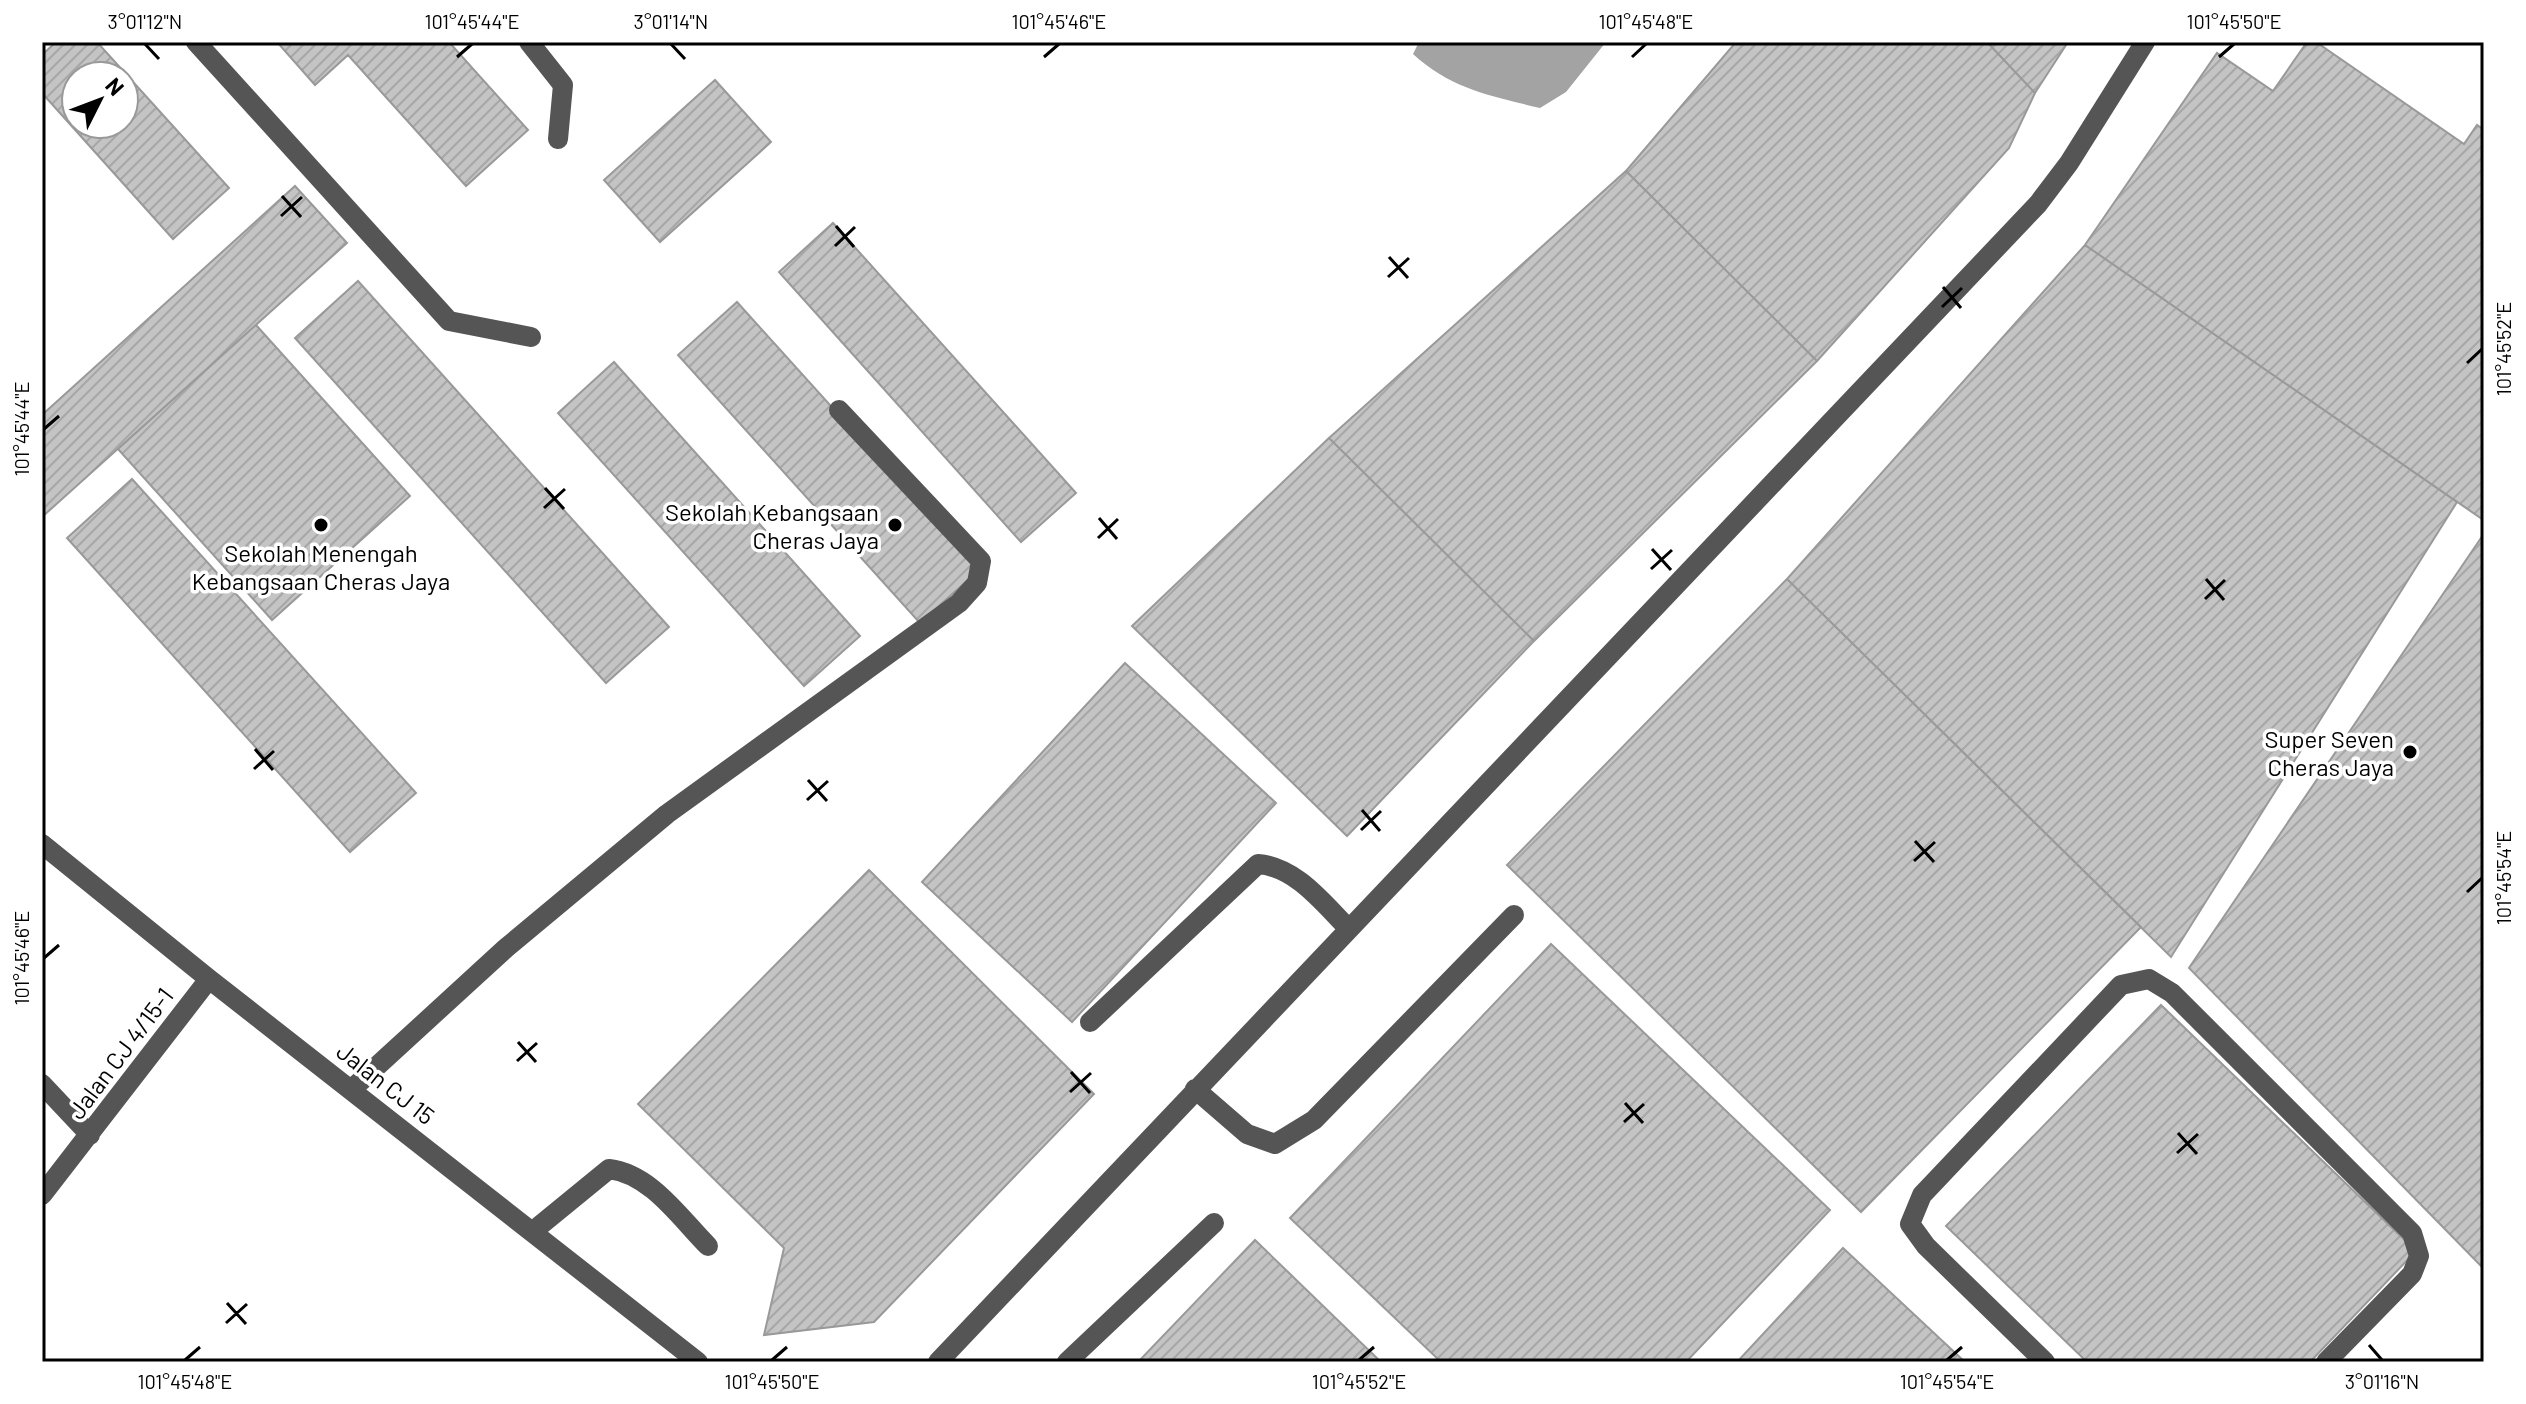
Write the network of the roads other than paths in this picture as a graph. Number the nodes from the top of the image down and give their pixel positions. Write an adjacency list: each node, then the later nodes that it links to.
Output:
1 (196, 42): 5 (street)
2 (529, 42): 4 (street)
3 (2145, 42): 9 (street)
4 (558, 139)
5 (531, 337)
6 (839, 410): 13 (street)
7 (42, 844): 10 (street, Jalan CJ 15)
8 (1514, 915): 14 (street)
9 (1348, 928): 11 (street); 14 (street)
10 (209, 979): 13 (street, Jalan CJ 15); 15 (street, Jalan CJ 4/15-1)
11 (1090, 1022)
12 (42, 1084): 15 (street)
13 (352, 1089): 18 (street, Jalan CJ 15)
14 (1195, 1089): 21 (street)
15 (90, 1135): 16 (street, Jalan CJ 4/15-1)
16 (42, 1195)
17 (1214, 1223): 22 (street)
18 (532, 1232): 19 (street); 20 (street, Jalan CJ 15)
19 (708, 1246)
20 (698, 1362)
21 (938, 1362)
22 (1067, 1362)
23 (2045, 1362): 24 (street)
24 (2326, 1362)

